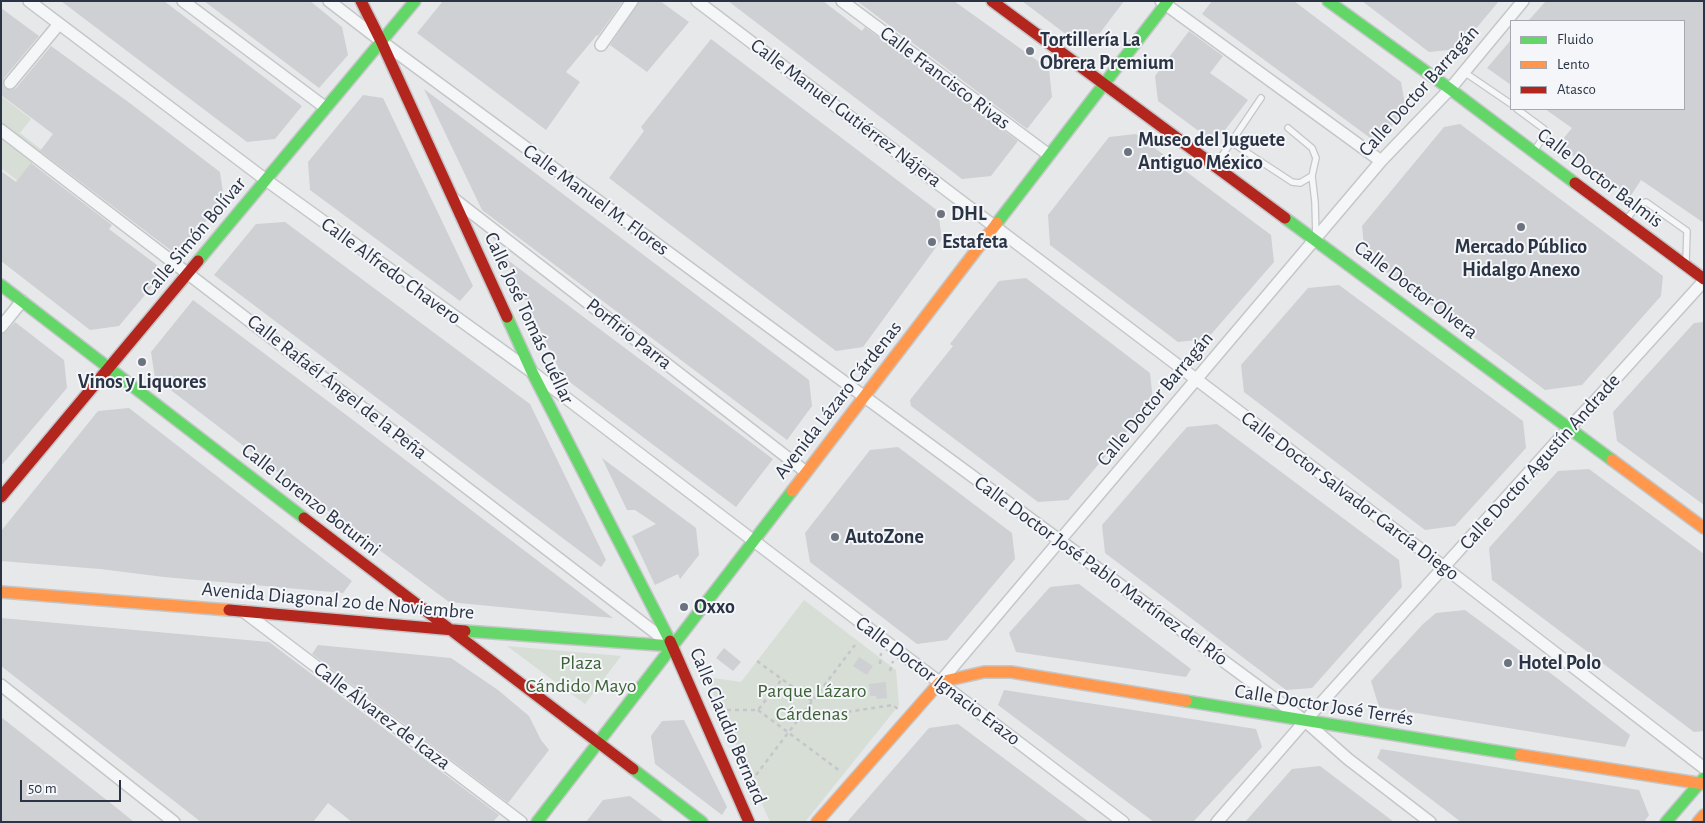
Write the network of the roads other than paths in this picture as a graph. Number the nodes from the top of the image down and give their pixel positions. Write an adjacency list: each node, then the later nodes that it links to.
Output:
1 (29, 1): 13 (street, Calle Alfredo Chavero)
2 (183, 1): 22 (street)
3 (329, 1): 14 (street, Calle Manuel M. Flores)
4 (361, 1): 14 (main road, Calle José Tomás Cuéllar)
5 (415, 1): 14 (main road, Calle Simón Bolívar)
6 (632, 1): 15 (street)
7 (698, 1): 35 (street, Calle Manuel Gutiérrez Nájera)
8 (842, 1): 28 (street, Calle Francisco Rivas)
9 (992, 1): 18 (main road, Calle Doctor Olvera)
10 (1328, 1): 19 (main road, Calle Doctor Balmis)
11 (1523, 1): 16 (street, Calle Doctor Barragán)
12 (1165, 2): 18 (main road, Avenida Lázaro Cárdenas); 29 (street)
13 (59, 24): 17 (street); 32 (street, Calle Alfredo Chavero)
14 (381, 41): 22 (main road, Calle Simón Bolívar); 33 (main road, Calle José Tomás Cuéllar); 46 (street, Calle Manuel M. Flores)
15 (600, 45)
16 (1464, 72): 19 (street, Calle Doctor Barragán); 21 (lane)
17 (10, 83)
18 (1105, 83): 28 (main road, Avenida Lázaro Cárdenas); 30 (main road, Calle Doctor Olvera)
19 (1450, 89): 27 (main road, Calle Doctor Balmis); 29 (street, Calle Doctor Barragán)
20 (1260, 98): 26 (lane)
21 (1510, 103)
22 (326, 108): 32 (main road, Calle Simón Bolívar)
23 (1518, 110): 27 (lane)
24 (1288, 128): 31 (lane)
25 (1, 130): 38 (street, Calle Rafaél Ángel de la Peña)
26 (1231, 142): 30 (lane); 31 (lane)
27 (1534, 152): 34 (main road, Calle Doctor Balmis)
28 (1049, 155): 35 (main road, Avenida Lázaro Cárdenas)
29 (1381, 161): 36 (street, Calle Doctor Barragán)
30 (1215, 165): 36 (main road, Calle Doctor Olvera)
31 (1312, 176): 36 (lane)
32 (266, 180): 38 (main road, Calle Simón Bolívar); 44 (street, Calle Alfredo Chavero)
33 (451, 197): 44 (main road, Calle José Tomás Cuéllar); 48 (street, Porfirio Parra)
34 (1626, 221): 37 (main road, Calle Doctor Balmis); 37 (lane)
35 (995, 226): 45 (street, Calle Doctor Salvador García Diego); 46 (main road, Avenida Lázaro Cárdenas)
36 (1316, 239): 45 (street, Calle Doctor Barragán); 47 (main road, Calle Doctor Olvera)
37 (1686, 265): 39 (main road, Calle Doctor Balmis)
38 (189, 273): 43 (main road, Calle Simón Bolívar); 57 (street, Calle Rafaél Ángel de la Peña)
39 (1704, 280): 47 (street, Calle Doctor Agustín Andrade)
40 (1, 285): 41 (main road, Calle Lorenzo Boturini)
41 (22, 301): 42 (street); 43 (main road, Calle Lorenzo Boturini)
42 (1, 327)
43 (110, 368): 49 (main road, Calle Simón Bolívar); 56 (main road, Calle Lorenzo Boturini)
44 (532, 372): 51 (street, Calle Alfredo Chavero); 57 (main road, Calle José Tomás Cuéllar)
45 (1196, 379): 52 (street, Calle Doctor Barragán); 53 (street, Calle Doctor Salvador García Diego)
46 (864, 397): 48 (main road, Avenida Lázaro Cárdenas); 52 (street, Calle Doctor José Pablo Martínez del Río)
47 (1569, 428): 50 (main road, Calle Doctor Olvera); 53 (street, Calle Doctor Agustín Andrade)
48 (806, 472): 51 (main road, Avenida Lázaro Cárdenas)
49 (1, 497)
50 (1704, 528)
51 (754, 540): 57 (main road, Avenida Lázaro Cárdenas); 58 (street, Calle Doctor Ignacio Erazo)
52 (1059, 541): 58 (street, Calle Doctor Barragán); 60 (street, Calle Doctor José Pablo Martínez del Río)
53 (1444, 567): 60 (street, Calle Doctor Agustín Andrade); 62 (street, Calle Doctor Salvador García Diego)
54 (1, 592): 55 (main road, Avenida Diagonal 20 de Noviembre)
55 (243, 611): 56 (main road, Avenida Diagonal 20 de Noviembre); 67 (street, Calle Álvarez de Icaza)
56 (449, 630): 57 (main road, Avenida Diagonal 20 de Noviembre); 61 (main road, Calle Lorenzo Boturini)
57 (672, 646): 61 (main road, Avenida Lázaro Cárdenas); 64 (main road, Calle Claudio Bernard)
58 (940, 682): 60 (main road, Calle Doctor José Terrés); 72 (main road, Calle Doctor Barragán); 73 (street, Calle Doctor Ignacio Erazo)
59 (1, 685): 66 (street)
60 (1304, 721): 63 (main road, Calle Doctor José Terrés); 74 (street, Calle Doctor Agustín Andrade); 75 (street, Calle Doctor José Pablo Martínez del Río)
61 (598, 743): 68 (main road, Avenida Lázaro Cárdenas); 69 (main road, Calle Lorenzo Boturini)
62 (1704, 768)
63 (1702, 782): 76 (main road)
64 (742, 809): 70 (main road); 71 (main road, Calle Claudio Bernard)
65 (1704, 815): 77 (main road)
66 (174, 822)
67 (521, 822)
68 (537, 822)
69 (702, 822)
70 (735, 822)
71 (748, 822)
72 (817, 822)
73 (1123, 822)
74 (1217, 822)
75 (1430, 822)
76 (1666, 822)
77 (1698, 822)

